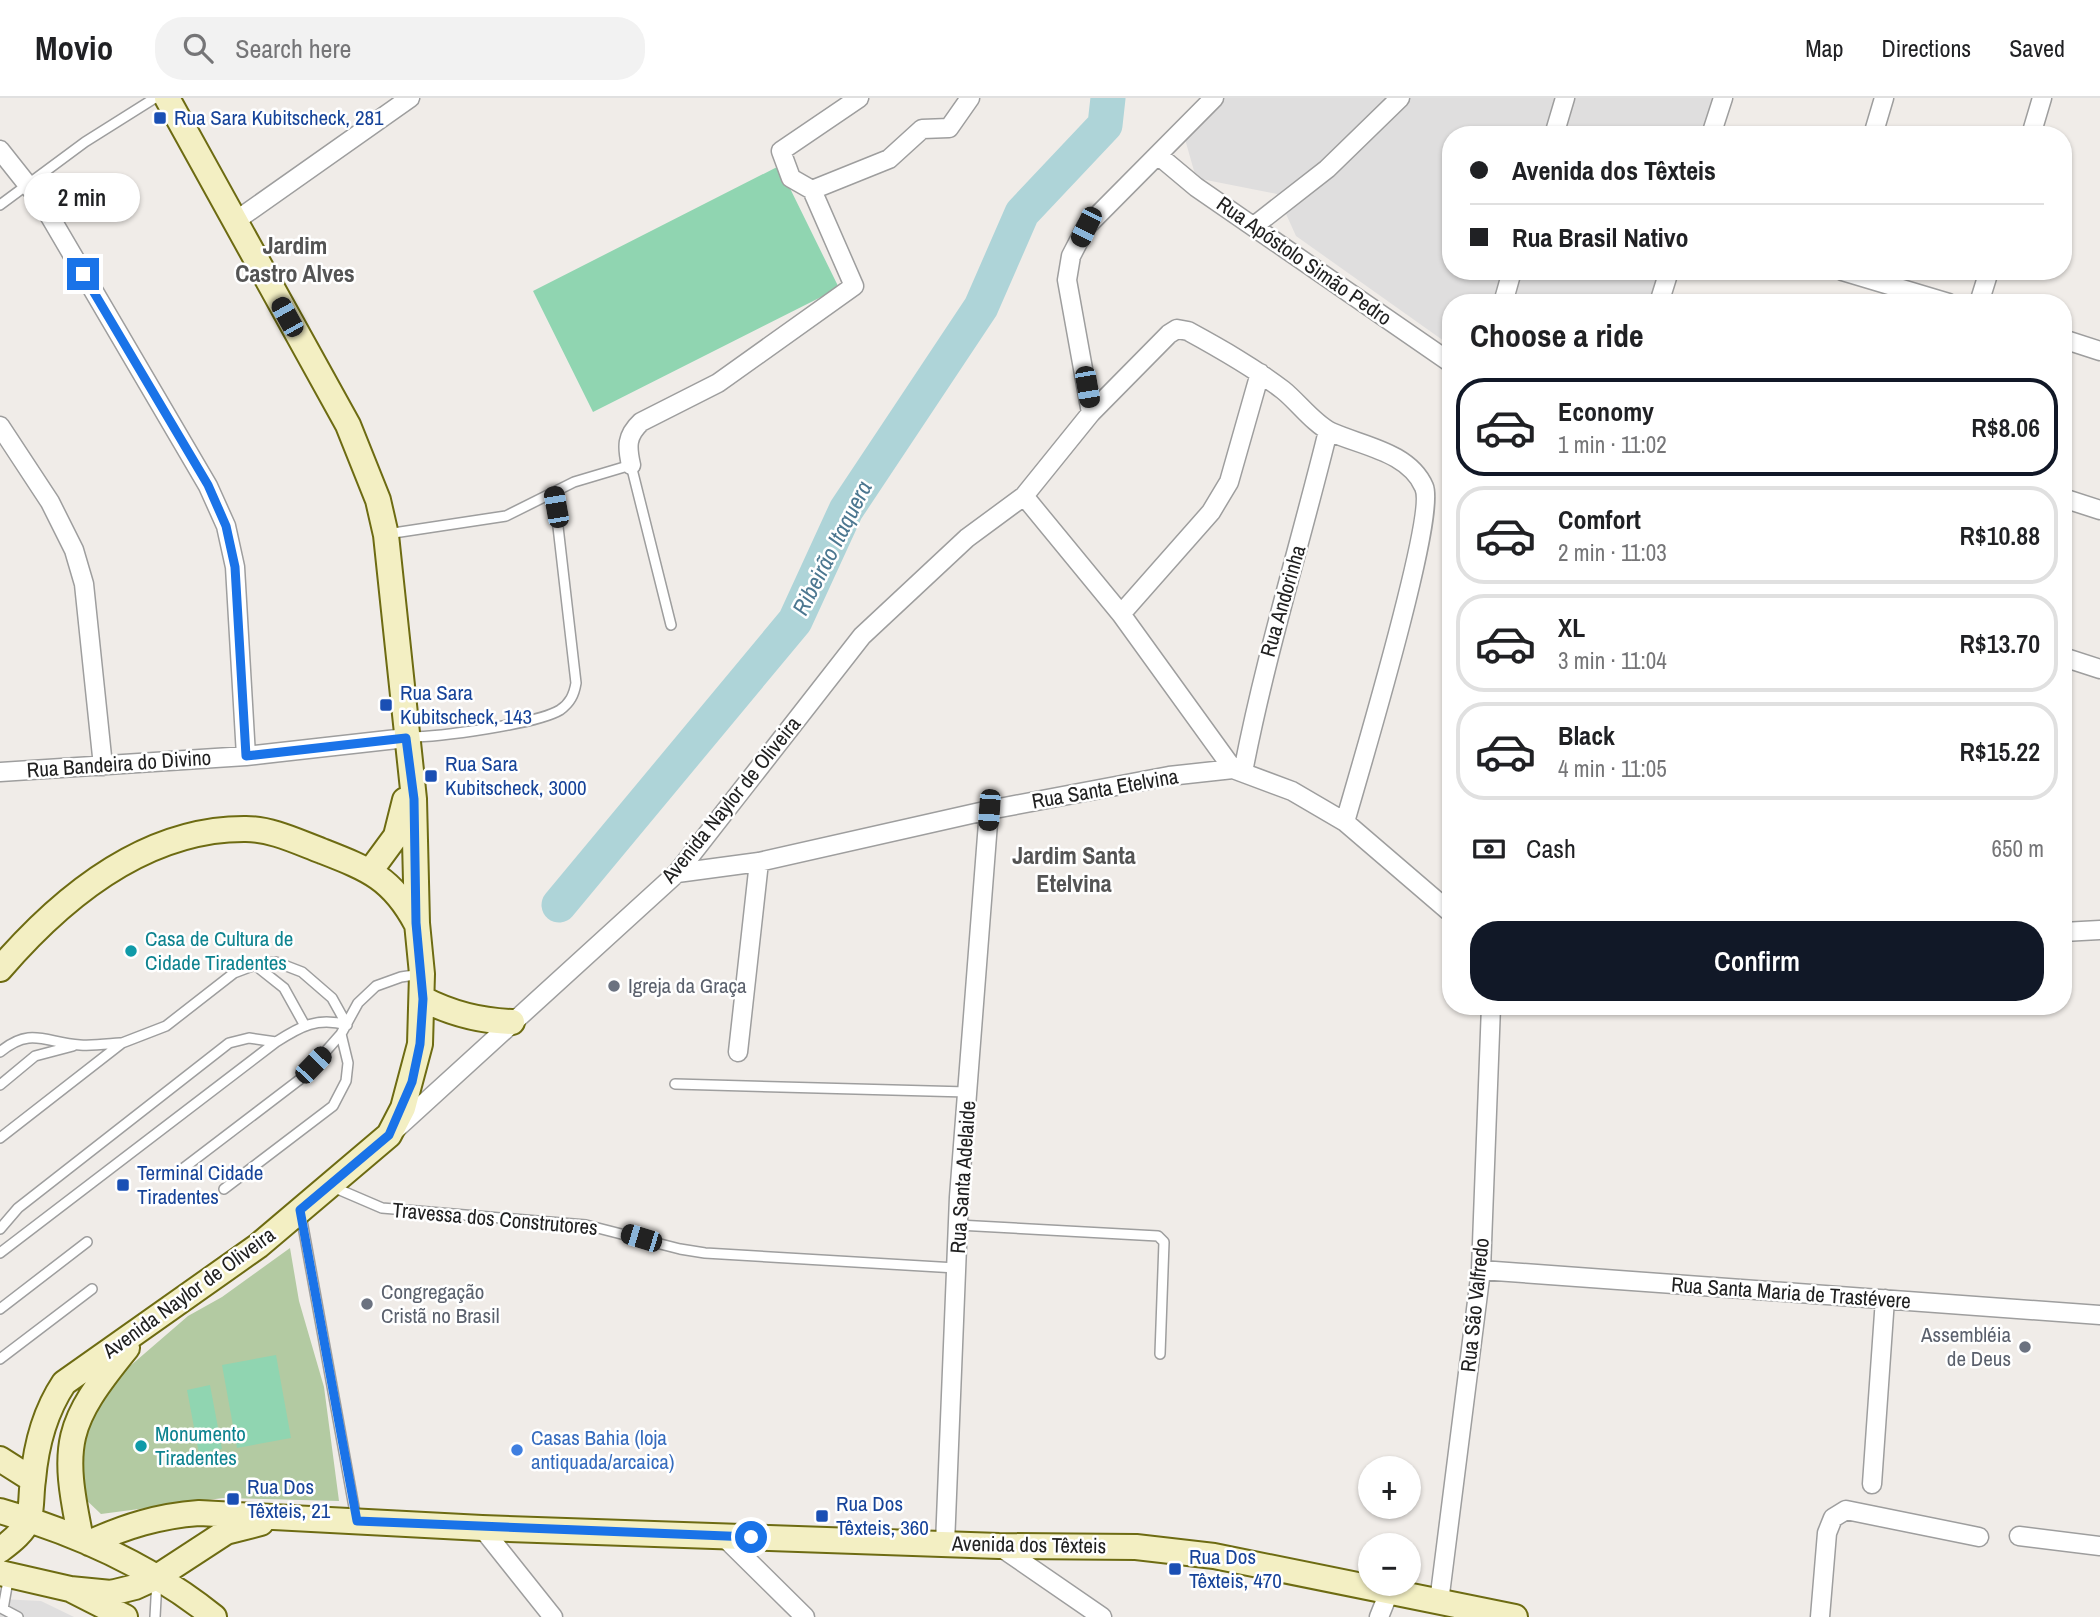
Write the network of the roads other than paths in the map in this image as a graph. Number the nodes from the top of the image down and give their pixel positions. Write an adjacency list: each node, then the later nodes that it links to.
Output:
1 (155, 98): 18 (lane)
2 (167, 98): 21 (street)
3 (410, 98): 21 (street)
4 (859, 98): 19 (street)
5 (970, 98): 19 (street)
6 (1214, 98): 17 (street)
7 (1400, 98): 22 (street)
8 (1565, 98): 12 (street)
9 (1723, 98): 13 (street)
10 (1884, 98): 14 (street)
11 (2042, 98): 15 (street)
12 (1556, 126)
13 (1714, 126)
14 (1876, 126)
15 (2034, 126)
16 (0, 150): 18 (street)
17 (1159, 156): 22 (street, Rua Apóstolo Simão Pedro); 29 (street)
18 (27, 183): 20 (lane); 43 (street)
19 (812, 190): 32 (street)
20 (0, 205)
21 (234, 222): 37 (street)
22 (1254, 226): 27 (street, Rua Apóstolo Simão Pedro)
23 (1872, 280): 24 (street)
24 (1919, 294)
25 (2072, 342): 26 (street)
26 (2100, 351)
27 (1442, 357)
28 (1260, 373): 29 (street, Avenida Naylor de Oliveira); 31 (street); 38 (street)
29 (1091, 413): 34 (street, Avenida Naylor de Oliveira)
30 (0, 426): 44 (street)
31 (1328, 431): 46 (street, Rua Andorinha); 49 (street)
32 (631, 466): 33 (lane); 39 (lane)
33 (554, 492): 37 (lane); 42 (lane)
34 (1024, 496): 38 (street); 52 (street, Avenida Naylor de Oliveira)
35 (2072, 501): 36 (street)
36 (2100, 510)
37 (386, 535): 42 (street)
38 (1121, 614): 46 (street)
39 (671, 625)
40 (2072, 660): 41 (street)
41 (2100, 669)
42 (406, 738): 43 (street, Rua Bandeira do Divino); 45 (street)
43 (246, 756): 44 (street, Rua Bandeira do Divino)
44 (103, 766): 47 (street, Rua Bandeira do Divino)
45 (410, 770): 51 (street); 54 (street)
46 (1238, 771): 48 (street, Rua Santa Etelvina); 49 (street, Rua Santa Etelvina)
47 (0, 772)
48 (989, 810): 50 (street, Rua Santa Etelvina); 72 (street, Rua Santa Adelaide)
49 (1345, 822): 53 (street, Rua Santa Etelvina)
50 (759, 862): 52 (street, Rua Santa Etelvina); 69 (street)
51 (371, 870): 54 (street); 58 (street)
52 (677, 873): 62 (street, Avenida Naylor de Oliveira)
53 (1442, 905)
54 (416, 923): 59 (street)
55 (2100, 930): 56 (street)
56 (2072, 932)
57 (255, 965): 63 (lane); 64 (lane); 66 (lane)
58 (0, 970)
59 (422, 974): 60 (street); 64 (lane)
60 (423, 999): 62 (street); 73 (street)
61 (1490, 1015): 84 (street, Rua São Valfredo)
62 (512, 1022): 73 (street, Avenida Naylor de Oliveira)
63 (304, 1024): 64 (lane); 65 (lane)
64 (344, 1029): 75 (lane); 77 (lane)
65 (276, 1042): 80 (lane); 82 (lane)
66 (122, 1043): 67 (lane); 74 (lane)
67 (78, 1045): 68 (lane); 71 (lane)
68 (0, 1052)
69 (738, 1052)
70 (675, 1084): 72 (lane)
71 (0, 1085)
72 (969, 1093): 79 (street, Rua Santa Adelaide)
73 (389, 1135): 76 (street, Avenida Naylor de Oliveira)
74 (0, 1138)
75 (181, 1170)
76 (329, 1186): 78 (street, Avenida Naylor de Oliveira); 83 (lane, Travessa dos Construtores)
77 (223, 1189)
78 (300, 1210): 89 (street, Avenida Naylor de Oliveira); 98 (lane)
79 (958, 1225): 83 (street, Rua Santa Adelaide); 90 (lane)
80 (0, 1229)
81 (87, 1242): 87 (lane)
82 (0, 1254)
83 (956, 1268): 104 (street, Rua Santa Adelaide)
84 (1482, 1270): 86 (street, Rua Santa Maria de Trastévere); 114 (street, Rua São Valfredo)
85 (92, 1289): 91 (lane)
86 (1885, 1299): 88 (street, Rua Santa Maria de Trastévere); 94 (street)
87 (0, 1309)
88 (2100, 1315)
89 (141, 1329): 93 (street, Avenida Naylor de Oliveira); 103 (street)
90 (1160, 1354)
91 (0, 1359)
92 (0, 1459): 93 (street)
93 (33, 1480): 97 (street, Avenida Naylor de Oliveira)
94 (1872, 1484)
95 (0, 1511): 97 (street)
96 (285, 1517): 98 (street, Avenida dos Têxteis); 103 (street, Avenida dos Têxteis); 109 (street, Avenida dos Têxteis)
97 (29, 1519): 103 (street); 107 (street)
98 (357, 1521): 99 (street, Avenida dos Têxteis)
99 (482, 1528): 100 (street, Avenida dos Têxteis); 120 (street)
100 (723, 1536): 104 (street, Avenida dos Têxteis); 121 (street)
101 (2019, 1536): 106 (street)
102 (1979, 1537): 125 (street)
103 (85, 1541): 109 (street)
104 (945, 1544): 105 (street, Avenida dos Têxteis)
105 (999, 1546): 110 (street, Avenida dos Têxteis); 122 (street)
106 (2100, 1546)
107 (0, 1550)
108 (4, 1573): 111 (street); 115 (lane)
109 (157, 1577): 111 (street, Avenida dos Têxteis); 118 (lane); 119 (street)
110 (1358, 1585)
111 (70, 1589): 117 (street)
112 (1388, 1596): 123 (street)
113 (1410, 1596): 114 (street, Avenida dos Têxteis)
114 (1439, 1602): 124 (street, Avenida dos Têxteis)
115 (2, 1612): 116 (lane)
116 (18, 1617)
117 (125, 1617)
118 (155, 1617)
119 (214, 1617)
120 (553, 1617)
121 (805, 1617)
122 (1101, 1617)
123 (1379, 1617)
124 (1515, 1617)
125 (1820, 1617)

